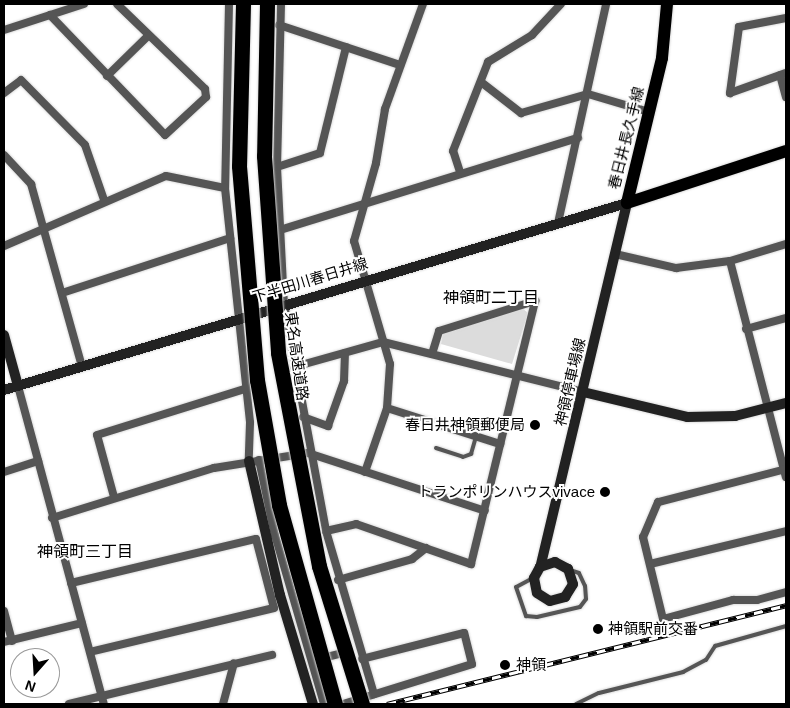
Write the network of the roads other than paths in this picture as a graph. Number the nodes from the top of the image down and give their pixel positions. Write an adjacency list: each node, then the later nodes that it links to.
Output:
1 (84, 4): 11 (street)
2 (117, 4): 15 (street)
3 (229, 4): 30 (street)
4 (243, 4): 102 (highway, bridge)
5 (267, 4): 104 (highway, 東名高速道路, bridge)
6 (281, 4): 13 (street)
7 (423, 4): 17 (street)
8 (561, 4): 20 (street)
9 (606, 4): 22 (street)
10 (667, 4): 24 (main road, 春日井長久手線)
11 (50, 15): 14 (street); 19 (street)
12 (786, 18): 18 (street)
13 (279, 25): 16 (street); 28 (street)
14 (4, 30)
15 (148, 36): 19 (street); 19 (street)
16 (346, 47): 17 (street); 28 (street)
17 (400, 65): 32 (street)
18 (783, 74): 23 (street)
19 (107, 76)
20 (481, 82): 22 (street); 29 (street)
21 (4, 93): 31 (street)
22 (588, 94): 24 (street); 25 (street)
23 (786, 97)
24 (649, 112): 33 (main road, 春日井長久手線)
25 (578, 138): 29 (street); 34 (street)
26 (786, 151): 33 (main road, 春日井長久手線)
27 (4, 155): 35 (street)
28 (276, 167): 36 (street)
29 (460, 172): 32 (street)
30 (225, 188): 31 (street); 37 (street)
31 (104, 200): 35 (street)
32 (363, 202): 36 (street); 42 (street)
33 (626, 203): 34 (main road, 下半田川春日井線); 40 (main road, 神領停車場線)
34 (558, 223): 42 (main road, 下半田川春日井線)
35 (44, 228): 39 (street); 43 (street)
36 (280, 230): 44 (street)
37 (230, 238): 43 (street); 46 (street)
38 (786, 244): 41 (street)
39 (4, 246)
40 (615, 254): 41 (street); 58 (main road, 神領停車場線)
41 (730, 261): 47 (street)
42 (364, 279): 44 (main road, 下半田川春日井線); 49 (street)
43 (62, 293): 52 (street)
44 (284, 304): 46 (main road, 下半田川春日井線); 53 (street)
45 (786, 318): 47 (street)
46 (237, 319): 52 (main road, 下半田川春日井線); 56 (street)
47 (746, 329): 60 (street)
48 (4, 335): 55 (main road)
49 (383, 342): 50 (street); 51 (street); 61 (street)
50 (345, 353): 53 (street); 62 (street)
51 (432, 354): 54 (street); 54 (street)
52 (82, 367): 55 (main road, 下半田川春日井線)
53 (294, 367): 62 (street)
54 (518, 374): 58 (street); 64 (street)
55 (18, 386): 57 (main road, 下半田川春日井線); 68 (street)
56 (245, 389): 67 (street); 72 (street)
57 (4, 390)
58 (583, 392): 60 (main road); 79 (main road, 神領停車場線)
59 (786, 403): 60 (main road)
60 (769, 407): 71 (street)
61 (387, 408): 63 (street); 70 (street)
62 (303, 417): 66 (street)
63 (476, 436): 64 (street); 65 (lane)
64 (500, 444): 73 (street)
65 (436, 448)
66 (308, 454): 67 (street); 70 (street); 75 (street)
67 (254, 460): 72 (street); 93 (street); 100 (main road)
68 (38, 461): 69 (street); 74 (street)
69 (4, 472)
70 (365, 472): 73 (street)
71 (786, 472): 78 (street)
72 (114, 498): 74 (street)
73 (485, 511): 77 (street)
74 (52, 518): 83 (street)
75 (326, 531): 77 (street); 82 (street)
76 (786, 531): 78 (street)
77 (426, 548): 82 (street)
78 (650, 564): 84 (street)
79 (540, 567): 80 (main road); 81 (main road)
80 (568, 569): 81 (main road); 81 (lane)
81 (534, 578)
82 (338, 580): 89 (street)
83 (71, 583): 86 (street); 90 (street)
84 (786, 592)
85 (4, 611): 88 (street)
86 (82, 623): 88 (street); 90 (street)
87 (786, 626): 105 (lane)
88 (8, 642)
89 (359, 650): 92 (street); 93 (street)
90 (90, 652): 96 (street)
91 (272, 654): 94 (street)
92 (362, 660): 95 (street); 95 (street)
93 (310, 661): 101 (street)
94 (234, 663): 96 (street); 99 (street)
95 (374, 694): 103 (street)
96 (102, 696): 97 (street); 98 (street)
97 (69, 704)
98 (104, 704)
99 (223, 704)
100 (313, 704)
101 (324, 704)
102 (335, 704)
103 (343, 704)
104 (362, 704)
105 (576, 704)

